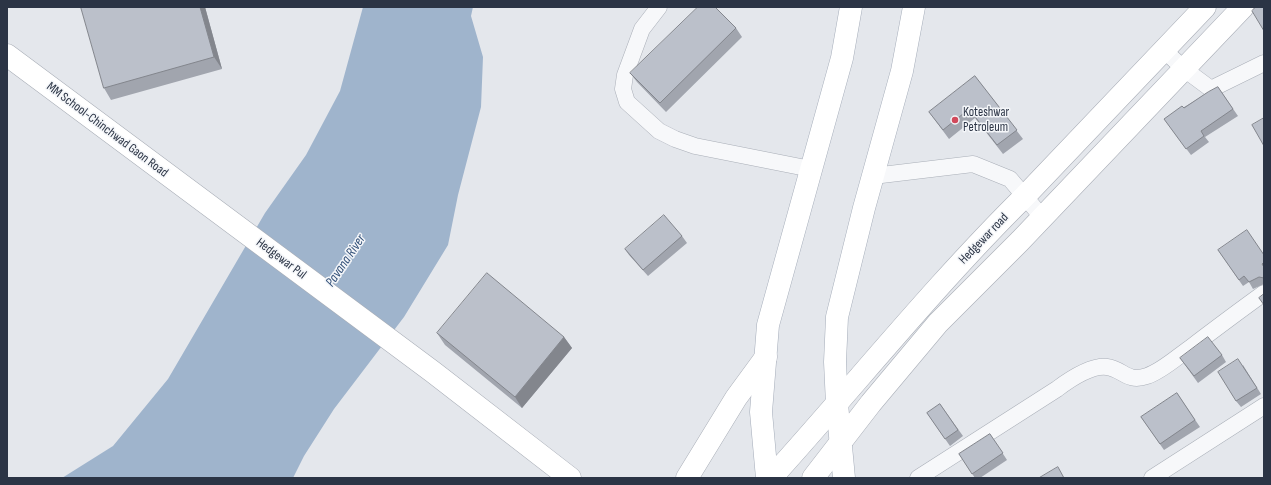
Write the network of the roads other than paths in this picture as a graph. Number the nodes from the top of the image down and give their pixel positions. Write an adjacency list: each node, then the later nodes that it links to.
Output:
1 (659, 7): 10 (street)
2 (851, 7): 10 (main road)
3 (914, 7): 11 (main road)
4 (1205, 7): 6 (main road, Hedgewar road)
5 (1243, 7): 9 (main road, Hedgewar road)
6 (1164, 50): 9 (street); 12 (main road, Hedgewar road)
7 (7, 55): 13 (main road, MM School-Chinchwad Gaon Road)
8 (1264, 63): 9 (street)
9 (1184, 69): 14 (main road, Hedgewar road)
10 (811, 169): 16 (main road)
11 (873, 176): 12 (street); 17 (main road)
12 (1025, 196): 14 (street); 17 (main road, Hedgewar road)
13 (207, 204): 20 (main road, Hedgewar Pul)
14 (1042, 217): 19 (main road, Hedgewar road)
15 (1264, 293): 26 (street)
16 (766, 357): 21 (main road); 22 (main road)
17 (838, 404): 19 (main road); 23 (main road, Hedgewar road)
18 (1264, 406): 27 (street)
19 (842, 442): 24 (main road, Hedgewar road); 25 (main road)
20 (570, 478)
21 (687, 478)
22 (767, 478)
23 (771, 478)
24 (813, 478)
25 (844, 478)
26 (918, 478)
27 (1152, 478)

